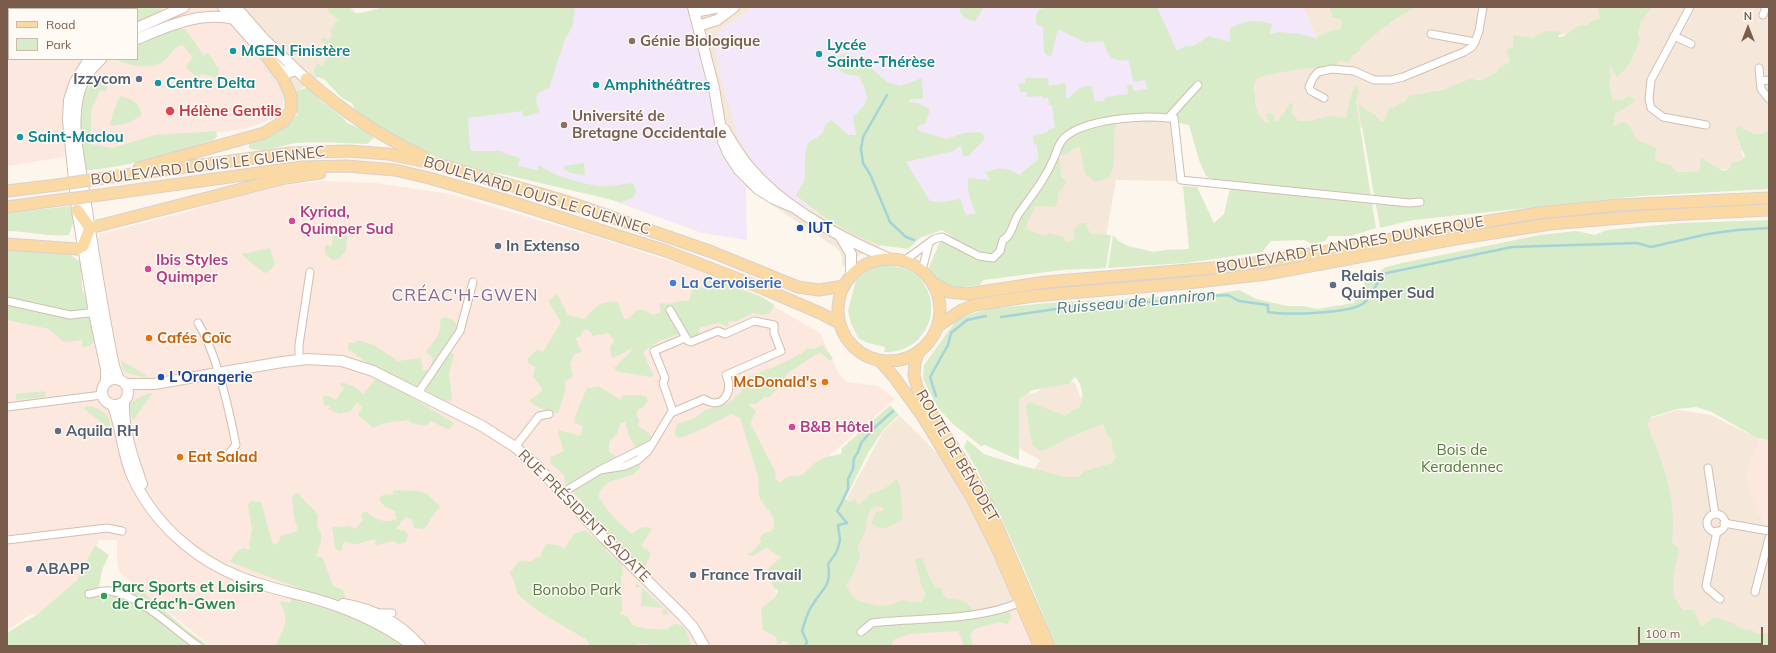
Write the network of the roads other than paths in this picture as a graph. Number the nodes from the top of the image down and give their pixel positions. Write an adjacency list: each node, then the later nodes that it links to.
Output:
1 (213, 7): 12 (street)
2 (224, 7): 13 (street)
3 (236, 7): 26 (street)
4 (720, 7): 10 (street)
5 (734, 7): 15 (street)
6 (1483, 7): 20 (street)
7 (1690, 7): 18 (street)
8 (1766, 7): 11 (street)
9 (180, 9): 14 (street); 16 (street)
10 (694, 10): 15 (street)
11 (1763, 15)
12 (203, 16): 13 (street); 14 (street)
13 (234, 19): 22 (street)
14 (185, 24): 19 (street)
15 (698, 26): 45 (street)
16 (138, 28)
17 (1431, 34): 20 (street)
18 (1674, 36): 21 (street); 34 (street)
19 (138, 39)
20 (1475, 42): 31 (street)
21 (1691, 44)
22 (268, 58): 26 (street); 36 (main road)
23 (100, 60): 24 (street)
24 (89, 68): 42 (street); 44 (street)
25 (1759, 68): 29 (street)
26 (296, 70): 27 (street)
27 (306, 79): 35 (main road)
28 (1769, 80): 29 (street)
29 (1760, 81): 32 (street)
30 (1198, 85): 33 (street)
31 (1324, 98)
32 (1769, 100)
33 (1168, 118): 40 (street); 46 (street)
34 (1706, 125)
35 (441, 165): 36 (main road, BOULEVARD LOUIS LE GUENNEC); 56 (main road, BOULEVARD LOUIS LE GUENNEC)
36 (97, 179): 38 (main road, BOULEVARD LOUIS LE GUENNEC, bridge)
37 (452, 184): 41 (main road, BOULEVARD LOUIS LE GUENNEC, bridge); 44 (main road); 61 (main road, BOULEVARD LOUIS LE GUENNEC)
38 (7, 191)
39 (1769, 198): 55 (main road, BOULEVARD FLANDRES DUNKERQUE)
40 (1420, 202)
41 (7, 207)
42 (77, 210): 44 (main road); 48 (street)
43 (1769, 210): 62 (main road, BOULEVARD FLANDRES DUNKERQUE)
44 (90, 228): 48 (main road); 59 (street)
45 (840, 235): 49 (street); 53 (street)
46 (929, 243): 50 (street); 51 (street)
47 (7, 244): 48 (main road)
48 (83, 246): 59 (street)
49 (890, 259): 50 (main road); 53 (main road)
50 (904, 261): 51 (main road)
51 (922, 270): 55 (main road)
52 (310, 272): 65 (street)
53 (852, 274): 56 (main road)
54 (473, 282): 71 (street)
55 (933, 283): 62 (main road)
56 (844, 286): 61 (main road)
57 (7, 301): 59 (street)
58 (670, 310): 63 (street)
59 (99, 312): 68 (street); 69 (street)
60 (198, 322): 67 (street)
61 (839, 323): 66 (main road)
62 (938, 326): 64 (main road)
63 (684, 338): 76 (street); 76 (street)
64 (918, 353): 66 (main road); 105 (main road, ROUTE DE BÉNODET)
65 (299, 359): 67 (street, RUE PRÉSIDENT SADATE); 71 (street, RUE PRÉSIDENT SADATE)
66 (880, 361): 94 (main road, ROUTE DE BÉNODET)
67 (218, 374): 70 (street, RUE PRÉSIDENT SADATE); 79 (street)
68 (106, 382): 69 (street); 72 (street)
69 (122, 382): 70 (street); 73 (street)
70 (154, 384): 73 (street)
71 (418, 392): 78 (street, RUE PRÉSIDENT SADATE)
72 (102, 395): 74 (street); 75 (street)
73 (126, 400): 74 (street); 82 (street)
74 (113, 406): 82 (street)
75 (7, 407)
76 (673, 412): 81 (street)
77 (549, 414): 78 (street)
78 (515, 447): 81 (street, RUE PRÉSIDENT SADATE)
79 (230, 452)
80 (1708, 468): 83 (street)
81 (562, 493): 103 (street, RUE PRÉSIDENT SADATE)
82 (151, 506): 92 (street)
83 (1714, 514): 84 (street); 86 (street)
84 (1724, 523): 86 (street); 87 (street)
85 (122, 531): 89 (street)
86 (1717, 531): 93 (street)
87 (1769, 531)
88 (1769, 538): 90 (street)
89 (7, 540)
90 (1755, 592)
91 (89, 594): 100 (street)
92 (317, 599): 95 (street); 97 (street)
93 (1720, 599)
94 (1021, 602): 99 (street); 104 (main road, ROUTE DE BÉNODET)
95 (378, 609): 96 (street); 97 (street); 98 (street); 102 (street)
96 (392, 613)
97 (357, 614): 98 (street)
98 (386, 627): 101 (street)
99 (861, 632)
100 (198, 646)
101 (413, 646)
102 (420, 646)
103 (704, 646)
104 (1039, 646)
105 (1049, 646)

